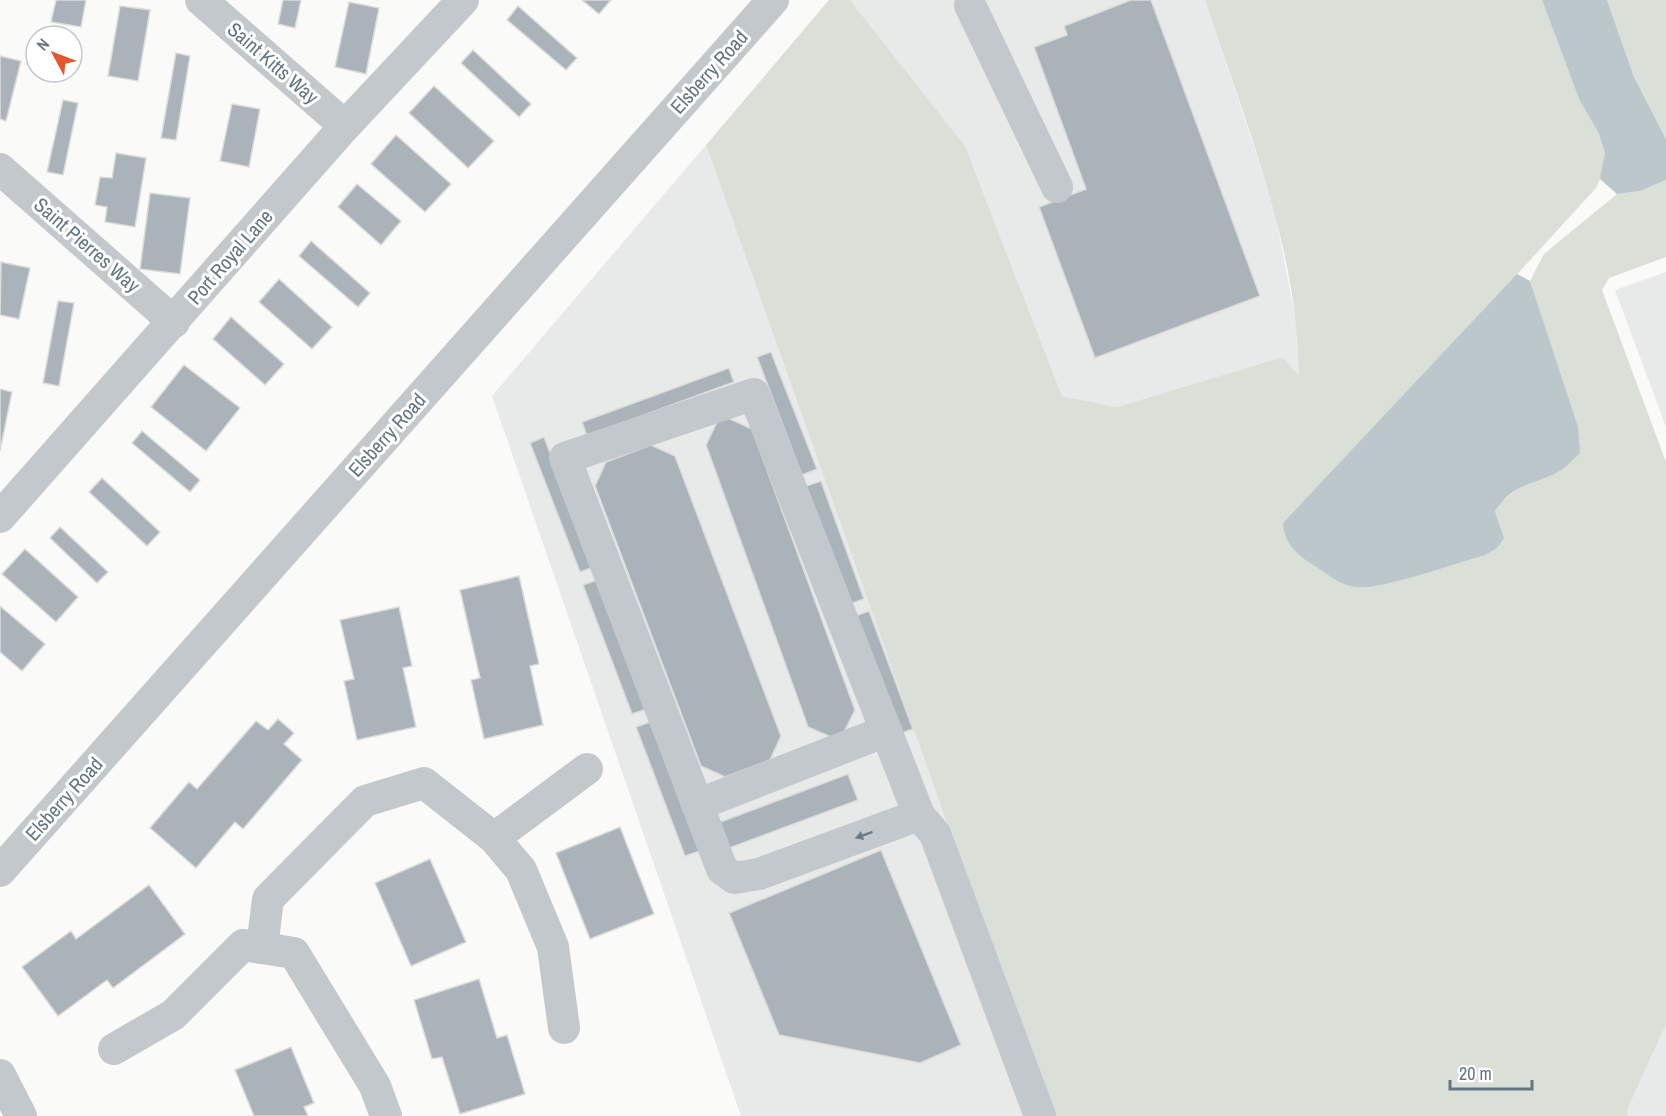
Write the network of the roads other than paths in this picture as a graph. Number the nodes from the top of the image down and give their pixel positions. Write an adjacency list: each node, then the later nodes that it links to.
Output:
1 (201, 0): 5 (street, Saint Kitts Way)
2 (463, 0): 5 (street, Port Royal Lane)
3 (773, 0): 15 (street, Elsberry Road)
4 (972, 2): 7 (street)
5 (345, 126): 8 (street, Port Royal Lane)
6 (0, 169): 8 (street, Saint Pierres Way)
7 (1057, 187)
8 (174, 322): 9 (street, Port Royal Lane)
9 (0, 517)
10 (886, 730): 12 (street); 12 (street); 13 (street)
11 (587, 769): 14 (street)
12 (697, 805): 13 (street, one-way to 12)
13 (919, 815): 22 (street)
14 (494, 837): 16 (street); 17 (street)
15 (0, 870)
16 (262, 948): 18 (street); 21 (street)
17 (564, 1028)
18 (114, 1049)
19 (0, 1075): 20 (street)
20 (21, 1116)
21 (386, 1116)
22 (1040, 1116)

